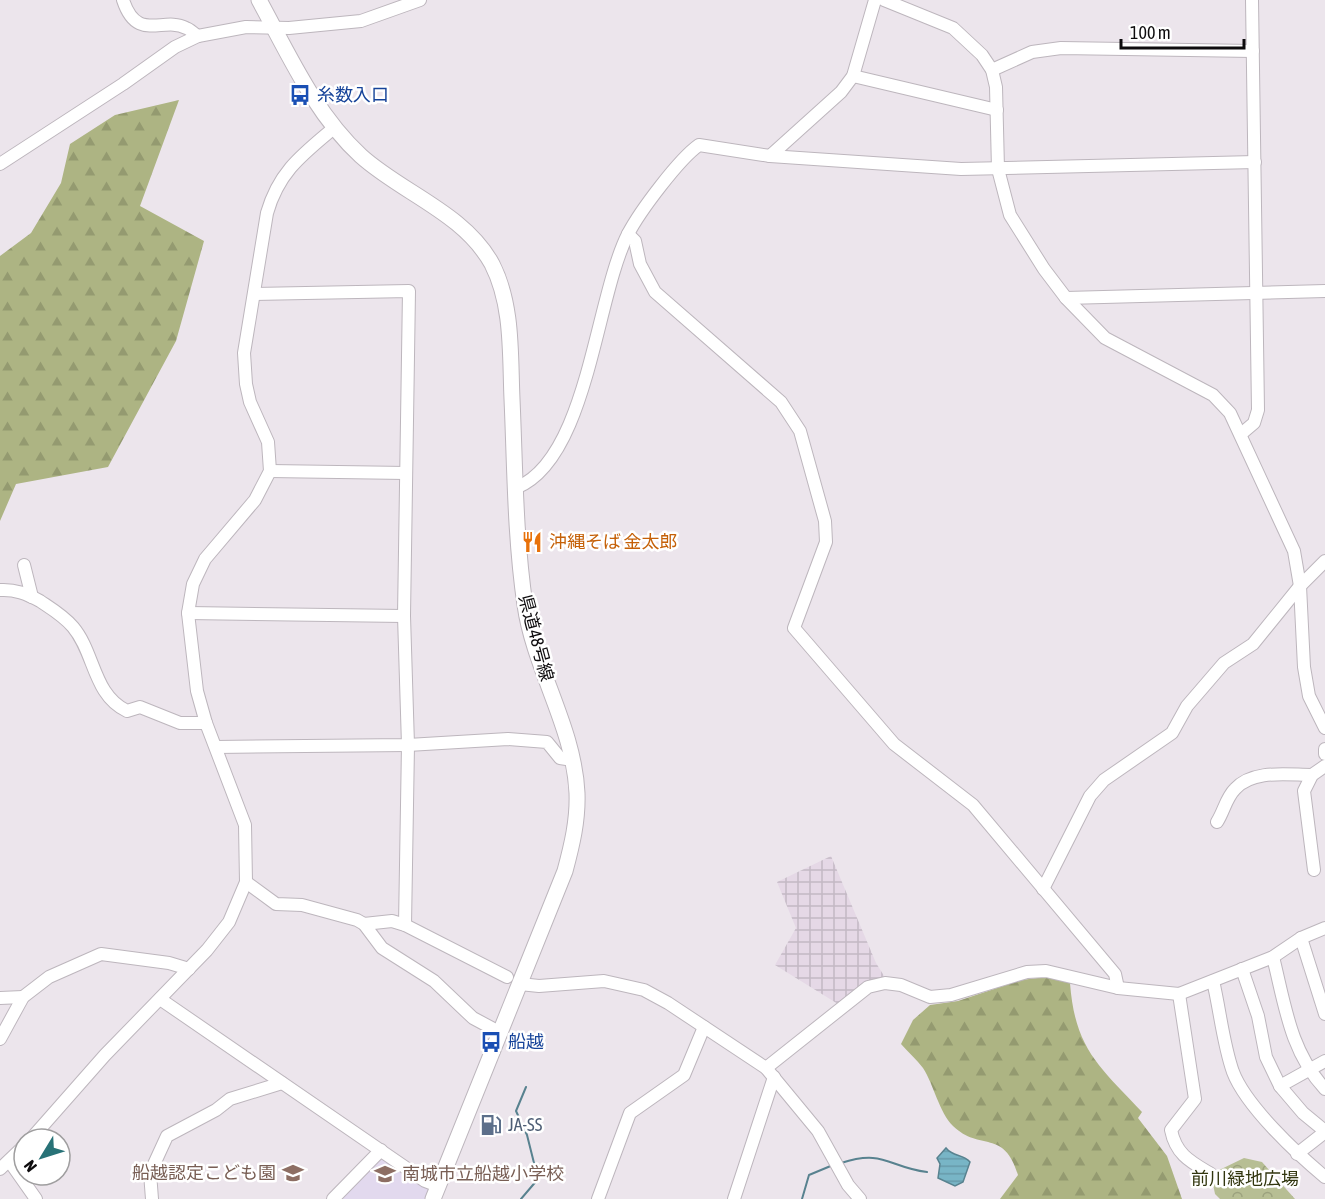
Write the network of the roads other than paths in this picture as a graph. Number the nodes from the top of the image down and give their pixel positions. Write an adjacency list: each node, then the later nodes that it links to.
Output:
1 (123, 0): 8 (street)
2 (259, 0): 7 (main road, 県道48号線)
3 (420, 0): 7 (street)
4 (875, 0): 11 (street)
5 (884, 0): 10 (street)
6 (1252, 0): 9 (street)
7 (274, 28): 8 (street); 13 (main road, 県道48号線)
8 (198, 36): 16 (street)
9 (1253, 51): 10 (street); 15 (street)
10 (992, 70): 12 (street)
11 (853, 76): 12 (street); 14 (street)
12 (997, 110): 17 (street)
13 (335, 127): 21 (street); 26 (main road, 県道48号線)
14 (770, 156): 17 (street); 18 (street)
15 (1255, 162): 17 (street); 19 (street)
16 (0, 164)
17 (998, 169): 22 (street)
18 (628, 234): 26 (street); 46 (street)
19 (1256, 291): 20 (street); 22 (street); 23 (street)
20 (1325, 291)
21 (254, 294): 24 (street); 25 (street)
22 (1066, 298): 23 (street)
23 (1241, 434): 29 (street)
24 (270, 471): 25 (street); 32 (street)
25 (406, 473): 33 (street)
26 (516, 488): 40 (main road, 県道48号線)
27 (1325, 561): 29 (street)
28 (24, 566): 31 (street)
29 (1300, 585): 35 (street); 46 (street)
30 (0, 590): 31 (street)
31 (32, 597): 34 (street)
32 (188, 613): 33 (street); 34 (street)
33 (404, 616): 36 (street)
34 (206, 723): 37 (street)
35 (1325, 728)
36 (408, 745): 37 (street); 40 (street); 48 (street)
37 (216, 747): 45 (street)
38 (1325, 749): 39 (street)
39 (1325, 754)
40 (573, 760): 54 (main road, 県道48号線)
41 (1325, 766): 42 (street)
42 (1312, 776): 43 (street); 44 (street)
43 (1217, 822)
44 (1314, 870)
45 (246, 882): 47 (street); 52 (street)
46 (1043, 889): 56 (street)
47 (364, 924): 48 (street); 63 (street)
48 (405, 925): 54 (street)
49 (1325, 928): 50 (street)
50 (1301, 938): 51 (street); 61 (street)
51 (1273, 957): 53 (street); 66 (street)
52 (189, 969): 59 (street); 60 (street)
53 (1242, 969): 55 (street); 69 (street)
54 (514, 981): 62 (street); 63 (main road, 県道48号線)
55 (1213, 981): 57 (street); 74 (street)
56 (1118, 988): 57 (street); 67 (street)
57 (1179, 994): 76 (street)
58 (0, 998): 59 (street)
59 (23, 998): 64 (street)
60 (160, 999): 68 (street); 71 (street)
61 (1325, 1014)
62 (704, 1027): 67 (street); 82 (street)
63 (501, 1033): 78 (main road, 県道48号線)
64 (0, 1039)
65 (1325, 1061): 66 (street)
66 (1309, 1071): 69 (street); 70 (street)
67 (770, 1072): 83 (street); 84 (street)
68 (282, 1083): 73 (street); 80 (street)
69 (1281, 1086): 72 (street)
70 (1325, 1089)
71 (42, 1127)
72 (1325, 1132): 74 (street)
73 (381, 1150): 78 (street); 81 (street)
74 (1297, 1154): 77 (street)
75 (5, 1166): 79 (street)
76 (1211, 1174)
77 (1325, 1177)
78 (436, 1193)
79 (36, 1199)
80 (152, 1199)
81 (333, 1199)
82 (598, 1199)
83 (734, 1199)
84 (860, 1199)

